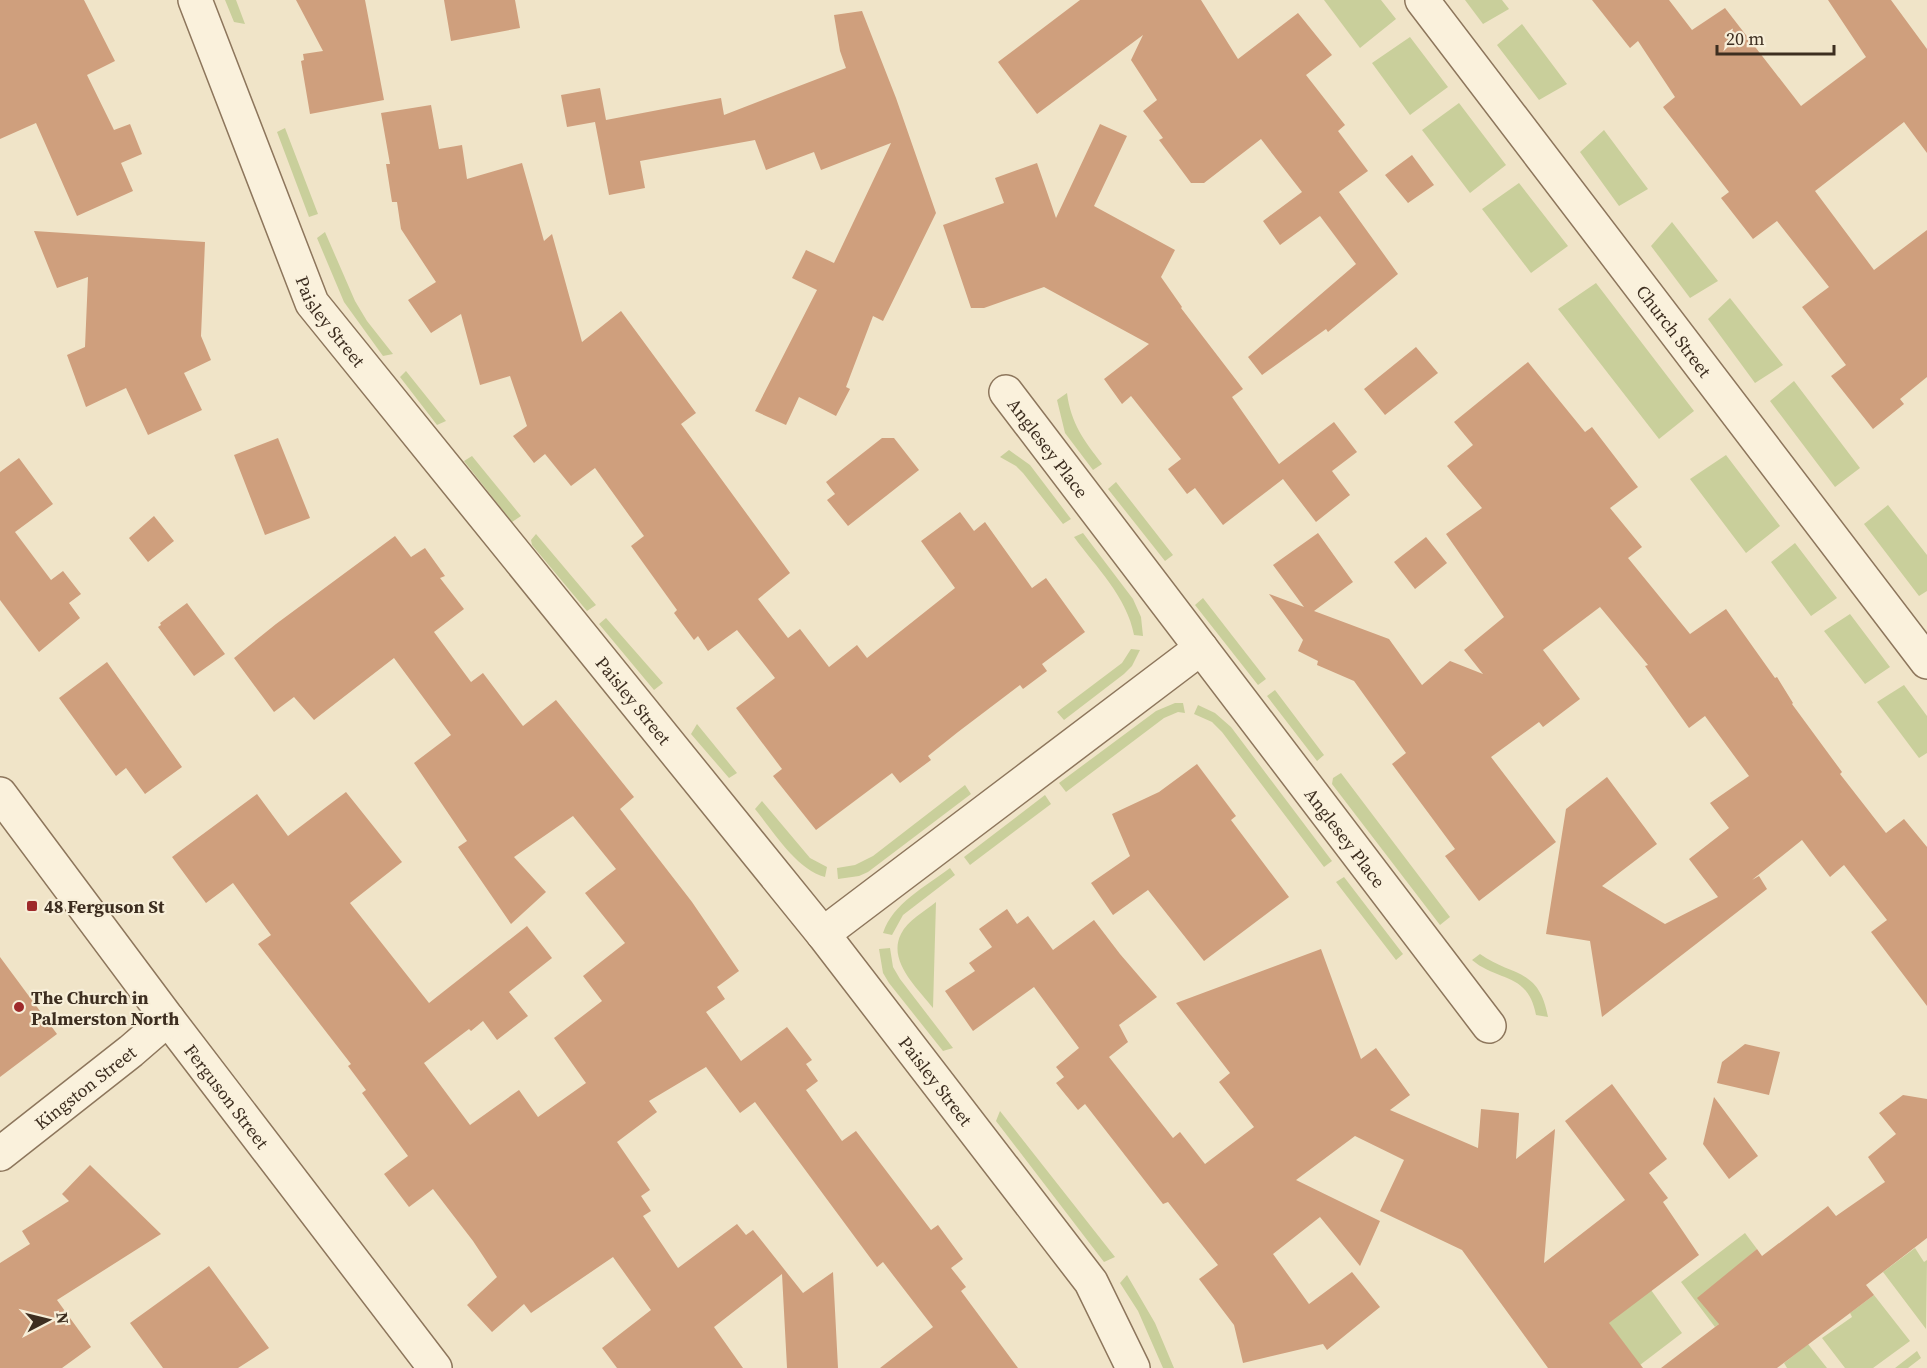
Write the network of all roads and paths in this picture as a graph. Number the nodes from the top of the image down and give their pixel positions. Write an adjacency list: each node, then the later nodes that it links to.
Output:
1 (195, 0): 7 (street, Paisley Street)
2 (1422, 0): 5 (street, Church Street)
3 (1006, 392): 4 (street, Anglesey Place)
4 (1201, 648): 7 (street); 9 (street, Anglesey Place)
5 (1927, 662)
6 (0, 794): 8 (street, Ferguson Street)
7 (824, 934): 12 (street, Paisley Street)
8 (168, 1019): 10 (street, Kingston Street); 11 (street, Ferguson Street)
9 (1489, 1026)
10 (0, 1154)
11 (435, 1368)
12 (1133, 1368)

